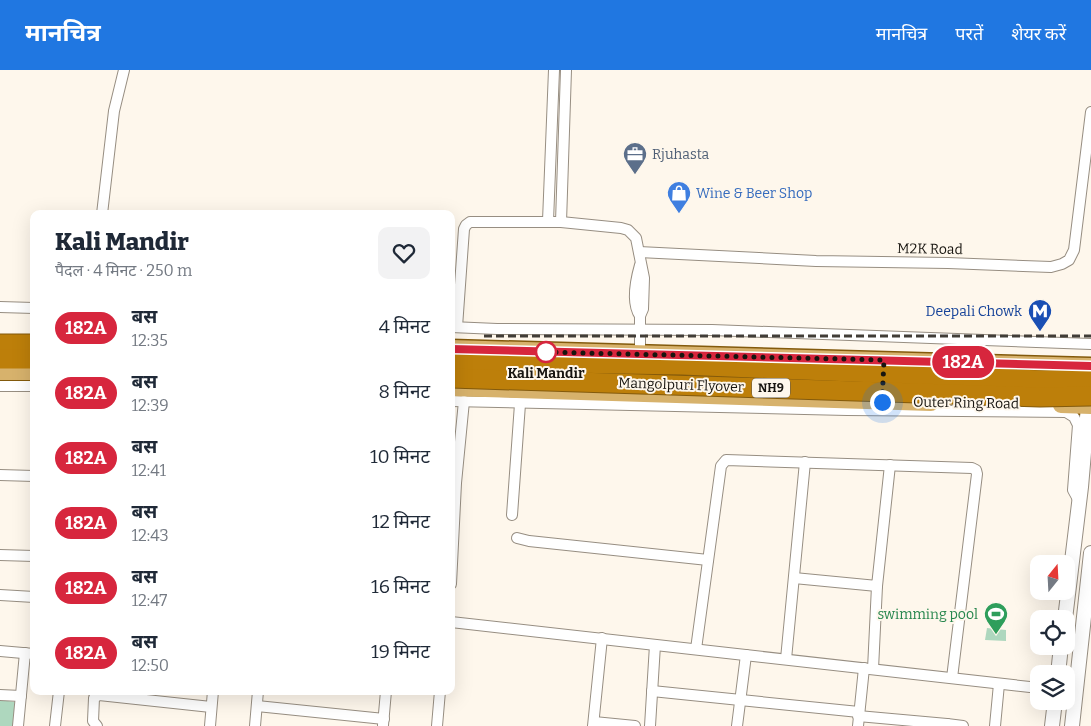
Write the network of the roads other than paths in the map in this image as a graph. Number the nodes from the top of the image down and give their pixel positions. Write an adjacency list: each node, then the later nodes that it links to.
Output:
1 (124, 70): 5 (street)
2 (554, 70): 6 (street)
3 (566, 70): 7 (street)
4 (1091, 112): 8 (street, M2K Road)
5 (102, 210)
6 (548, 222): 7 (street); 11 (street)
7 (561, 222): 8 (street)
8 (639, 252): 13 (street)
9 (0, 307): 10 (street)
10 (30, 308)
11 (455, 317)
12 (455, 327): 13 (street)
13 (640, 330): 18 (street); 20 (street)
14 (0, 337): 15 (main road)
15 (30, 337)
16 (0, 344): 17 (highway)
17 (30, 344)
18 (1091, 344)
19 (455, 348): 20 (main road)
20 (640, 354): 24 (main road)
21 (0, 359): 22 (highway)
22 (30, 359)
23 (455, 360): 29 (highway, Mangolpuri Flyover / NH9, bridge)
24 (884, 360): 25 (main road); 35 (main road)
25 (1091, 366)
26 (0, 372): 27 (main road)
27 (30, 372)
28 (455, 378): 36 (highway, Mangolpuri Flyover / NH9, bridge)
29 (1091, 379)
30 (0, 386): 31 (street)
31 (30, 386)
32 (455, 388): 35 (main road, Outer Ring Road)
33 (455, 401): 34 (street)
34 (464, 402): 37 (street); 38 (street)
35 (882, 402): 36 (main road, Outer Ring Road)
36 (1090, 402): 44 (street)
37 (520, 404): 45 (street); 46 (street)
38 (456, 444): 40 (street)
39 (805, 462): 41 (street); 51 (street); 52 (street)
40 (455, 464)
41 (890, 465): 53 (street); 66 (street)
42 (0, 475): 43 (street)
43 (30, 476)
44 (1086, 485): 45 (street)
45 (1079, 502): 56 (street)
46 (512, 515)
47 (518, 538): 51 (street)
48 (1091, 553): 97 (street)
49 (0, 555): 50 (street)
50 (30, 556)
51 (708, 560): 60 (street)
52 (794, 578): 53 (street); 64 (street)
53 (877, 586): 65 (street)
54 (0, 595): 55 (street)
55 (30, 597)
56 (1066, 610)
57 (455, 622): 58 (street)
58 (602, 638): 59 (street); 83 (street)
59 (655, 645): 60 (street); 69 (street)
60 (696, 649): 63 (street)
61 (0, 651): 62 (street)
62 (30, 653): 76 (street)
63 (746, 655): 64 (street); 77 (street)
64 (786, 659): 65 (street)
65 (868, 669): 66 (street); 81 (street)
66 (952, 678): 67 (street)
67 (998, 684): 68 (street); 95 (street)
68 (1030, 687)
69 (652, 691): 77 (street); 92 (street)
70 (0, 695): 76 (street)
71 (59, 695): 86 (street)
72 (212, 695): 79 (street)
73 (258, 695): 78 (street)
74 (386, 695): 82 (street)
75 (440, 695): 90 (street)
76 (21, 696): 85 (street)
77 (741, 700): 81 (street); 93 (street)
78 (257, 706): 82 (street); 89 (street)
79 (211, 707): 87 (street); 88 (street)
80 (1054, 710): 96 (street)
81 (858, 718): 84 (street)
82 (383, 723)
83 (594, 724): 91 (street)
84 (947, 725): 94 (street)
85 (18, 726)
86 (55, 726)
87 (97, 726)
88 (210, 726)
89 (255, 726)
90 (437, 726)
91 (635, 726)
92 (650, 726)
93 (737, 726)
94 (962, 726)
95 (995, 726)
96 (1052, 726)
97 (1072, 726)

